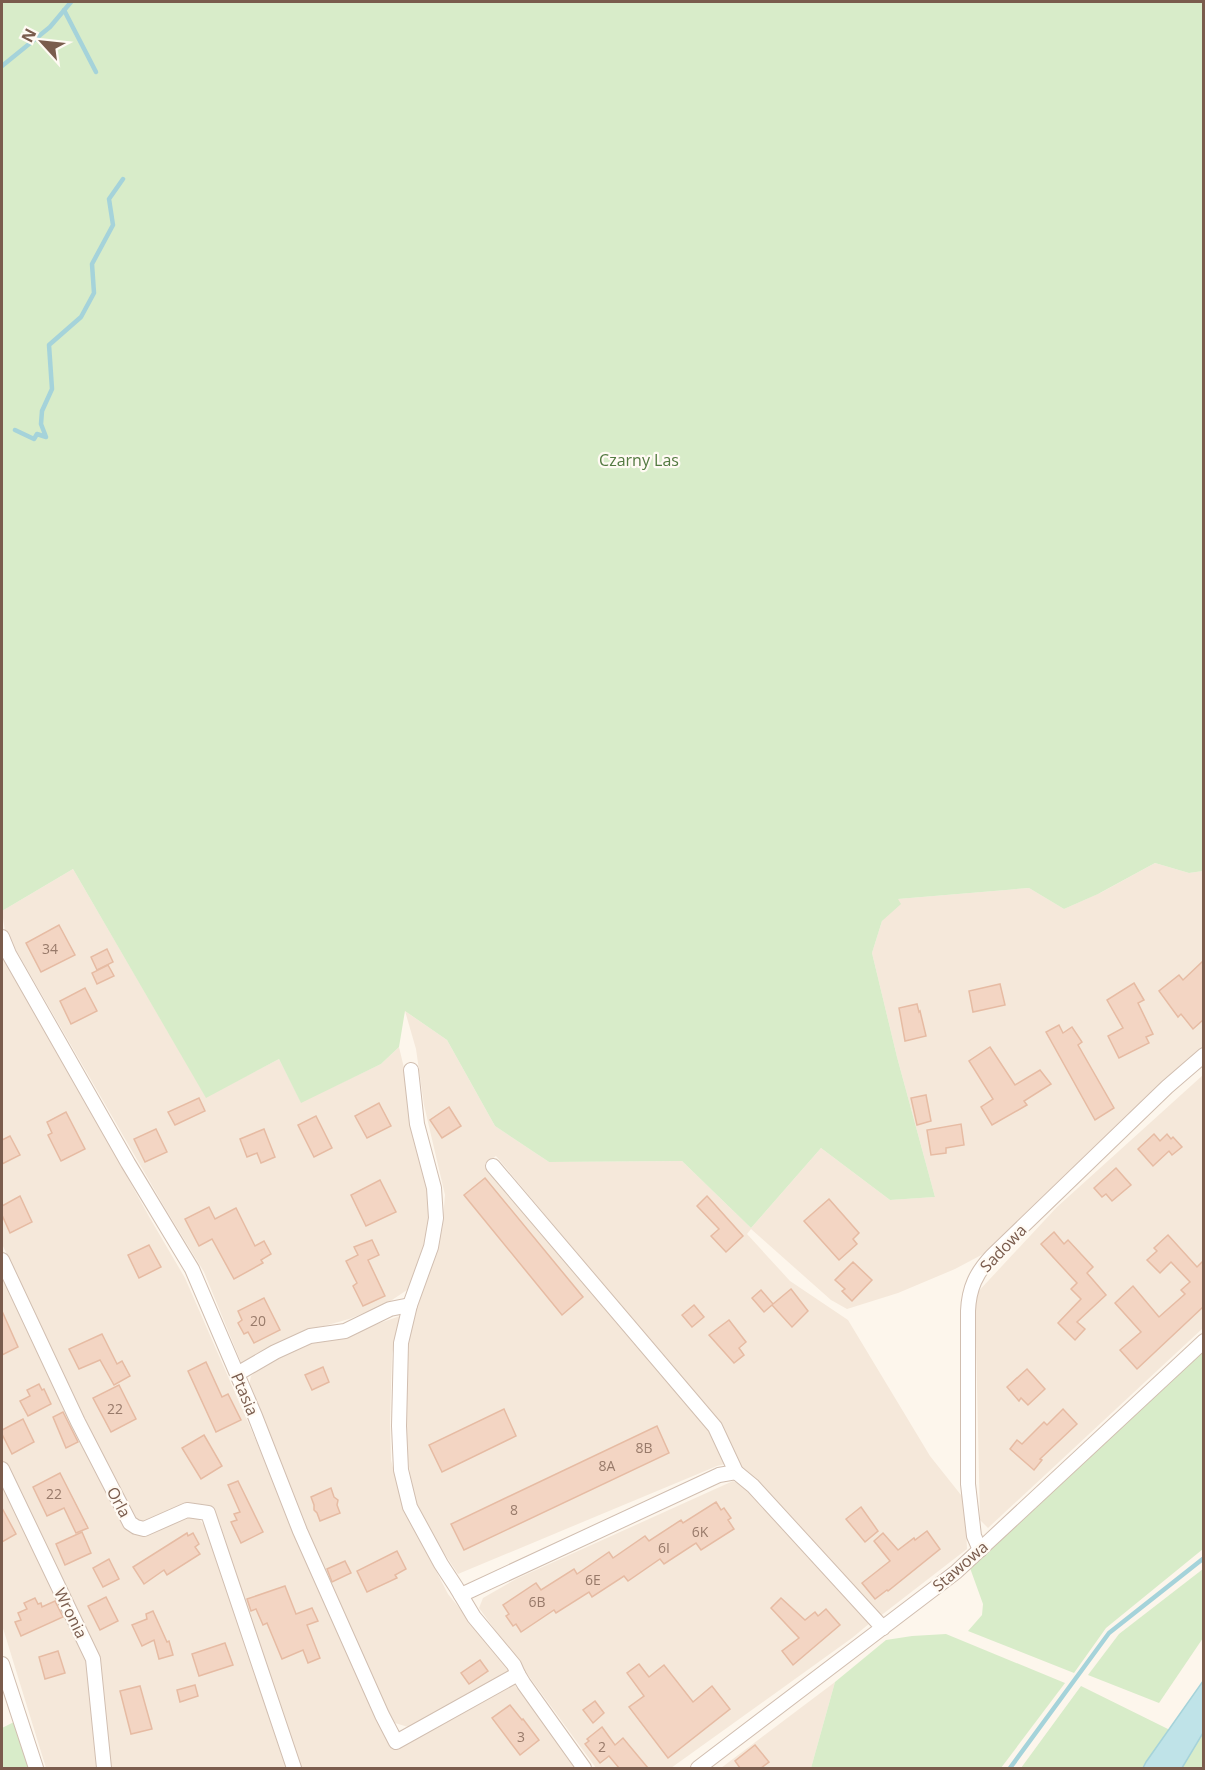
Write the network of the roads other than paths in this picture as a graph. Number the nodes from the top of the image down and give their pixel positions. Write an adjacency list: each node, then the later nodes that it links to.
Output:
1 (2, 937): 8 (street, Ptasia)
2 (1203, 1056): 11 (street, Sadowa)
3 (411, 1070): 6 (street)
4 (493, 1166): 10 (street)
5 (2, 1260): 18 (street, Orla)
6 (410, 1305): 8 (street); 12 (street)
7 (1203, 1341): 11 (street, Stawowa)
8 (237, 1374): 15 (street, Ptasia)
9 (2, 1469): 17 (street, Wronia)
10 (736, 1472): 12 (street); 13 (street)
11 (980, 1550): 13 (street, Stawowa)
12 (461, 1595): 15 (street)
13 (883, 1628): 20 (street, Stawowa)
14 (2, 1664): 16 (street)
15 (518, 1674): 19 (street)
16 (36, 1768)
17 (104, 1768)
18 (294, 1768)
19 (584, 1768)
20 (698, 1768)

